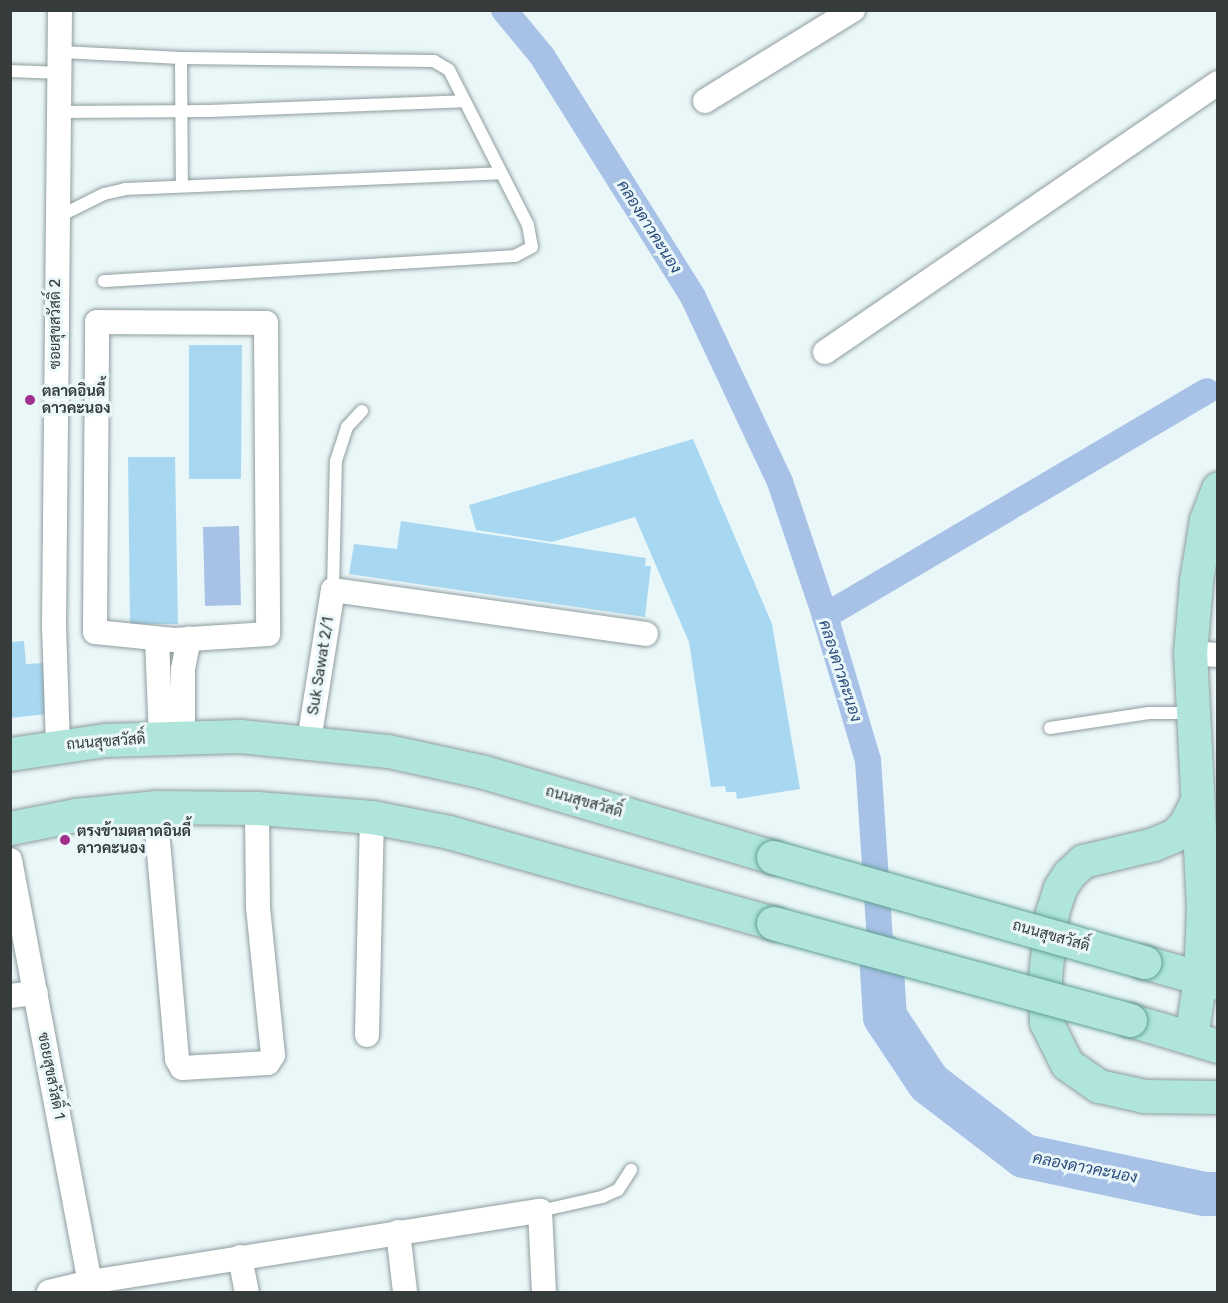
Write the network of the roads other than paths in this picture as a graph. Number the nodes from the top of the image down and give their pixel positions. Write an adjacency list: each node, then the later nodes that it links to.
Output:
1 (60, 10): 4 (street, ซอยสุขสวัสดิ์ 2)
2 (853, 10): 8 (street)
3 (181, 58): 4 (lane); 7 (lane); 9 (lane)
4 (61, 63): 5 (lane); 10 (street, ซอยสุขสวัสดิ์ 2)
5 (10, 71)
6 (1218, 83): 15 (street)
7 (464, 101): 9 (lane); 11 (lane)
8 (705, 101)
9 (180, 111): 10 (lane); 12 (lane)
10 (60, 112): 13 (street, ซอยสุขสวัสดิ์ 2)
11 (501, 173): 12 (lane); 14 (lane)
12 (182, 186): 13 (lane)
13 (56, 217): 28 (street, ซอยสุขสวัสดิ์ 2)
14 (104, 281)
15 (825, 352)
16 (362, 411): 19 (lane)
17 (1218, 488): 18 (main road)
18 (1212, 520): 23 (main road)
19 (333, 590): 20 (street); 27 (street, Suk Sawat 2/1)
20 (646, 634)
21 (157, 639): 22 (street); 22 (street); 26 (street)
22 (189, 639): 26 (street)
23 (1204, 654): 24 (main road)
24 (1191, 713): 25 (lane); 30 (main road)
25 (1050, 728)
26 (172, 738): 27 (main road, ถนนสุขสวัสดิ์); 28 (main road, ถนนสุขสวัสดิ์)
27 (309, 741): 36 (main road, ถนนสุขสวัสดิ์, bridge)
28 (58, 746): 29 (main road, ถนนสุขสวัสดิ์)
29 (10, 754)
30 (1196, 803): 36 (main road); 41 (main road)
31 (155, 807): 32 (main road); 32 (street); 34 (main road)
32 (257, 808): 33 (main road)
33 (372, 818): 39 (street); 40 (main road, bridge)
34 (10, 828)
35 (10, 860): 37 (street, ซอยสุขสวัสดิ์ 1)
36 (1209, 981): 40 (main road)
37 (36, 993): 38 (street); 46 (street, ซอยสุขสวัสดิ์ 1)
38 (10, 996)
39 (367, 1035)
40 (1204, 1042)
41 (1218, 1097)
42 (631, 1170): 43 (lane)
43 (540, 1211): 44 (street); 50 (street)
44 (398, 1232): 45 (street); 49 (street)
45 (240, 1257): 46 (street); 48 (street)
46 (91, 1287): 47 (street)
47 (49, 1293)
48 (247, 1293)
49 (405, 1293)
50 (544, 1293)

